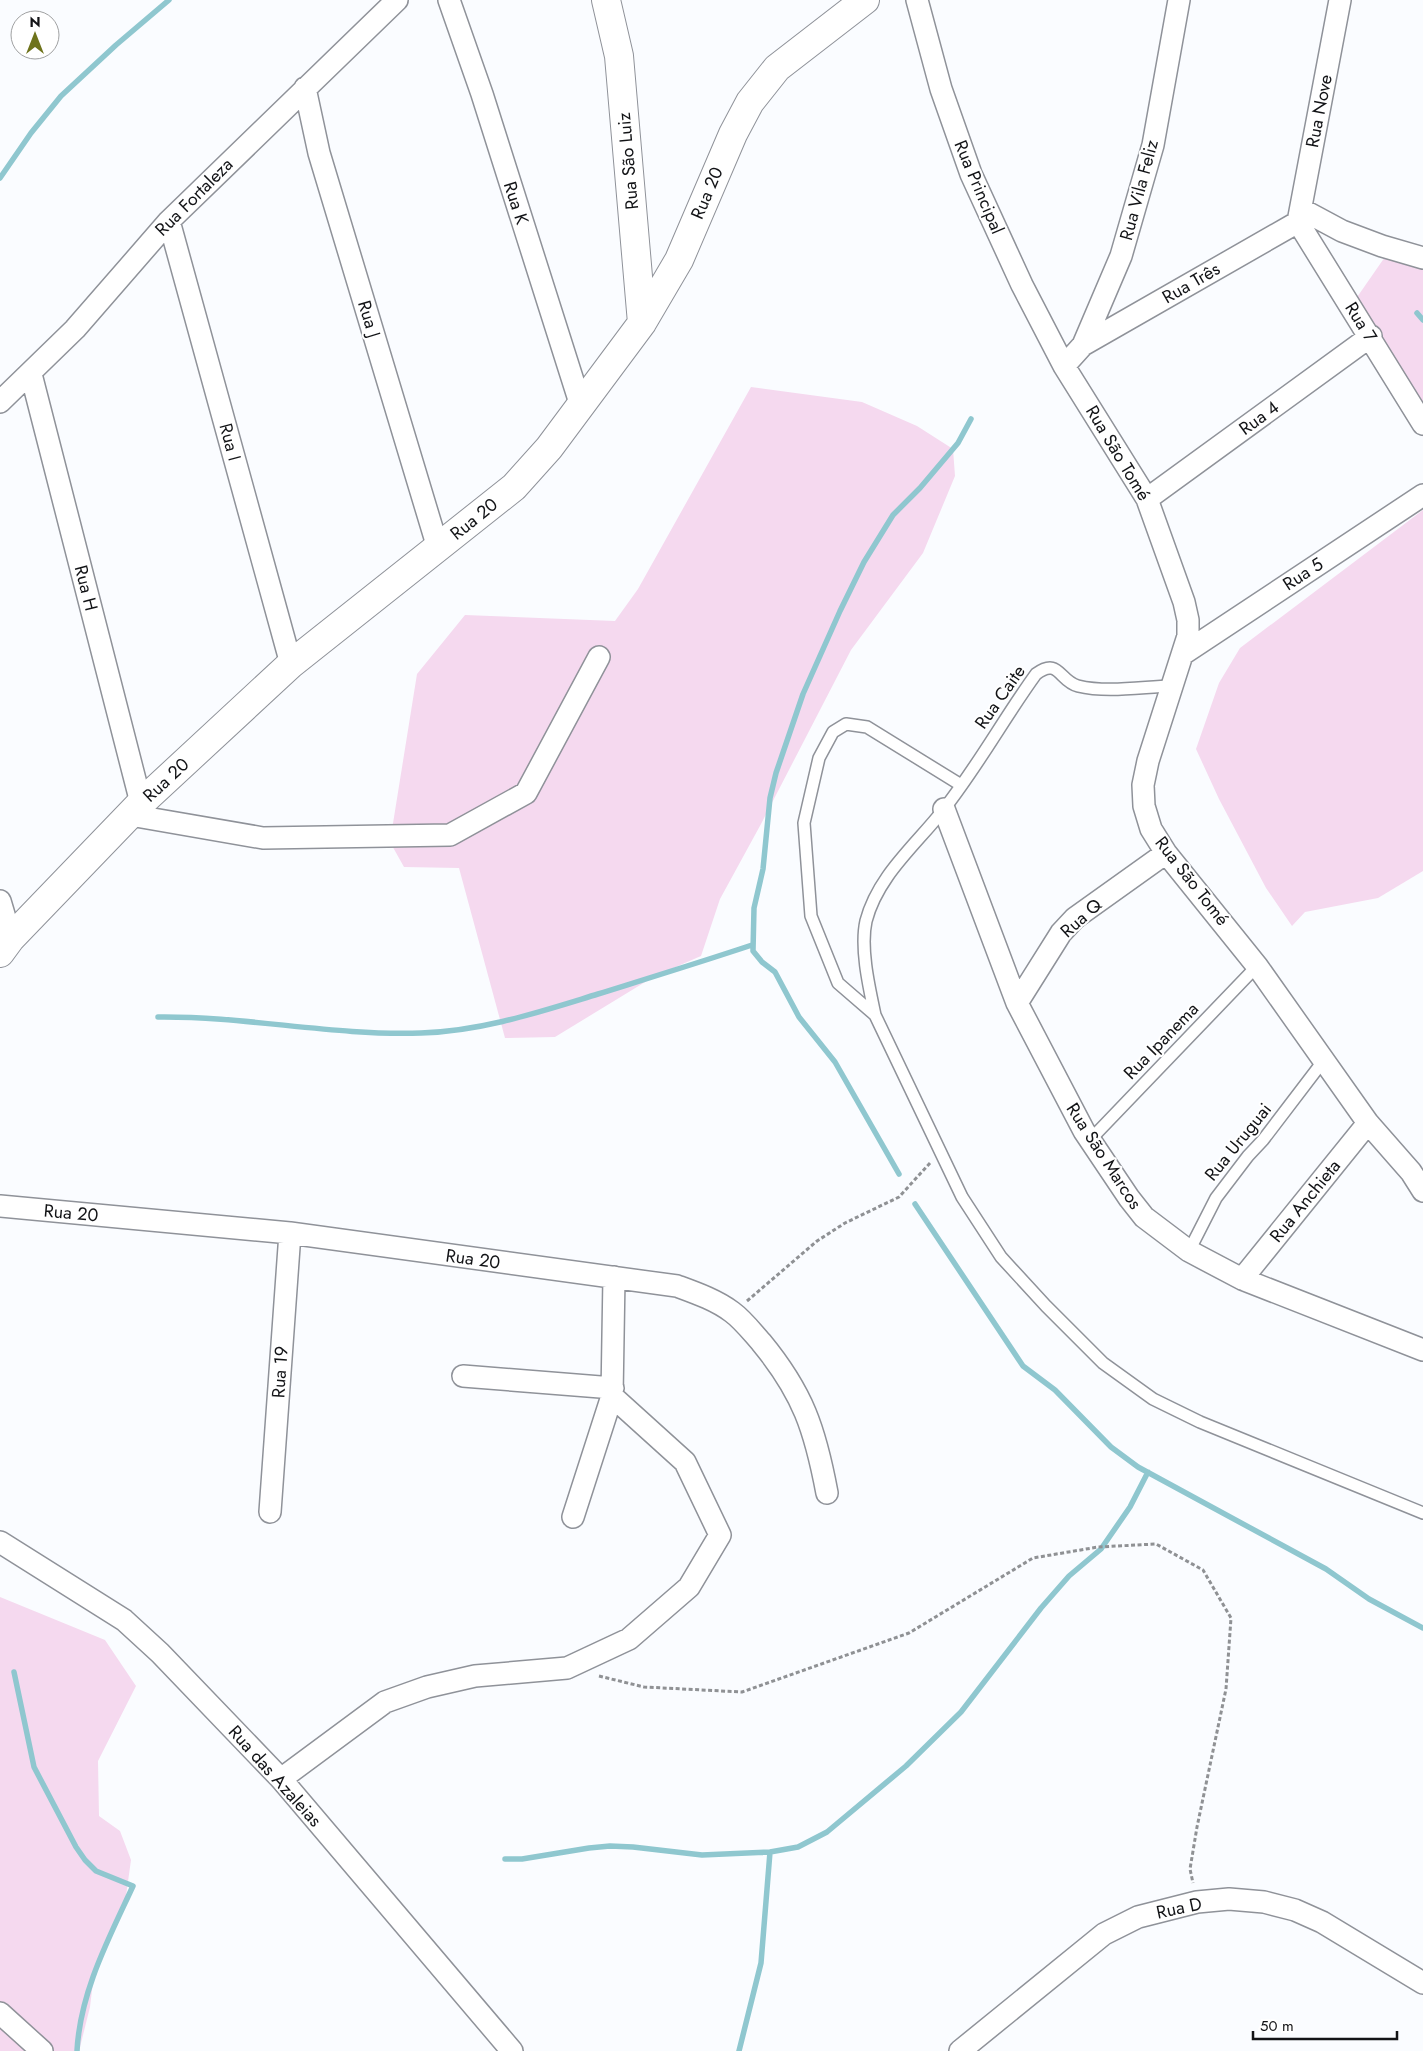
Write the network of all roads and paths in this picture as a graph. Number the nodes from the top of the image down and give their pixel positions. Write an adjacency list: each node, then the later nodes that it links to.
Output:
1 (397, 0): 8 (street, Rua Fortaleza)
2 (449, 0): 18 (street, Rua K)
3 (606, 0): 12 (street, Rua São Luiz)
4 (916, 0): 15 (street, Rua Principal)
5 (1179, 0): 14 (street, Rua Vila Feliz)
6 (1340, 0): 9 (street, Rua Nove)
7 (851, 2): 12 (street, Rua 20)
8 (305, 88): 10 (street, Rua Fortaleza); 22 (street, Rua J)
9 (1300, 215): 11 (street); 13 (street, Rua 7); 14 (street, Rua Três)
10 (169, 221): 16 (street, Rua Fortaleza); 25 (street, Rua I)
11 (1423, 258)
12 (642, 322): 18 (street, Rua 20)
13 (1370, 336): 19 (street, Rua 7); 21 (street, Rua 4)
14 (1083, 345): 15 (street, Rua Vila Feliz)
15 (1064, 366): 21 (street, Rua São Tomé)
16 (31, 374): 17 (street, Rua Fortaleza); 28 (street, Rua H)
17 (0, 402)
18 (581, 406): 22 (street, Rua 20)
19 (1423, 424)
20 (1423, 495): 23 (street, Rua 5)
21 (1147, 499): 23 (street, Rua São Tomé)
22 (438, 548): 25 (street, Rua 20)
23 (1183, 654): 26 (street, Rua São Tomé)
24 (599, 657): 28 (street)
25 (291, 664): 28 (street, Rua 20)
26 (1171, 686): 27 (lane, Rua Caite); 30 (street, Rua São Tomé)
27 (961, 785): 29 (lane, Rua Caite); 35 (lane)
28 (135, 809): 32 (street, Rua 20)
29 (944, 809): 34 (street, Rua São Marcos); 35 (lane, Rua Caite)
30 (1166, 853): 33 (street, Rua São Tomé); 34 (street, Rua Q)
31 (0, 902): 32 (street)
32 (6, 946)
33 (1258, 966): 36 (street, Rua São Tomé); 38 (lane, Rua Ipanema)
34 (1017, 1003): 38 (street, Rua São Marcos)
35 (875, 1015): 39 (lane)
36 (1324, 1060): 37 (street, Rua São Tomé); 44 (lane, Rua Uruguai)
37 (1368, 1124): 40 (street, Rua São Tomé); 46 (street, Rua Anchieta)
38 (1090, 1140): 44 (street, Rua São Marcos)
39 (940, 1153): 47 (path); 53 (lane)
40 (1417, 1172): 41 (street, Rua São Tomé)
41 (1423, 1191)
42 (0, 1206): 43 (street, Rua 20)
43 (290, 1233): 45 (street, Rua 20); 52 (street, Rua 19)
44 (1189, 1251): 46 (street, Rua São Marcos)
45 (614, 1277): 47 (street, Rua 20); 50 (street)
46 (1242, 1278): 48 (street, Rua São Marcos)
47 (733, 1312): 51 (street, Rua 20)
48 (1423, 1350)
49 (463, 1376): 50 (street)
50 (612, 1392): 54 (street); 56 (street)
51 (827, 1493)
52 (270, 1512)
53 (1423, 1513)
54 (573, 1517)
55 (0, 1542): 57 (street, Rua das Azaleias)
56 (567, 1668): 57 (street); 58 (path)
57 (281, 1779): 62 (street, Rua das Azaleias)
58 (1197, 1902): 59 (street, Rua D); 63 (street, Rua D)
59 (1423, 1983)
60 (0, 2013): 61 (street)
61 (42, 2051)
62 (512, 2051)
63 (960, 2051)

